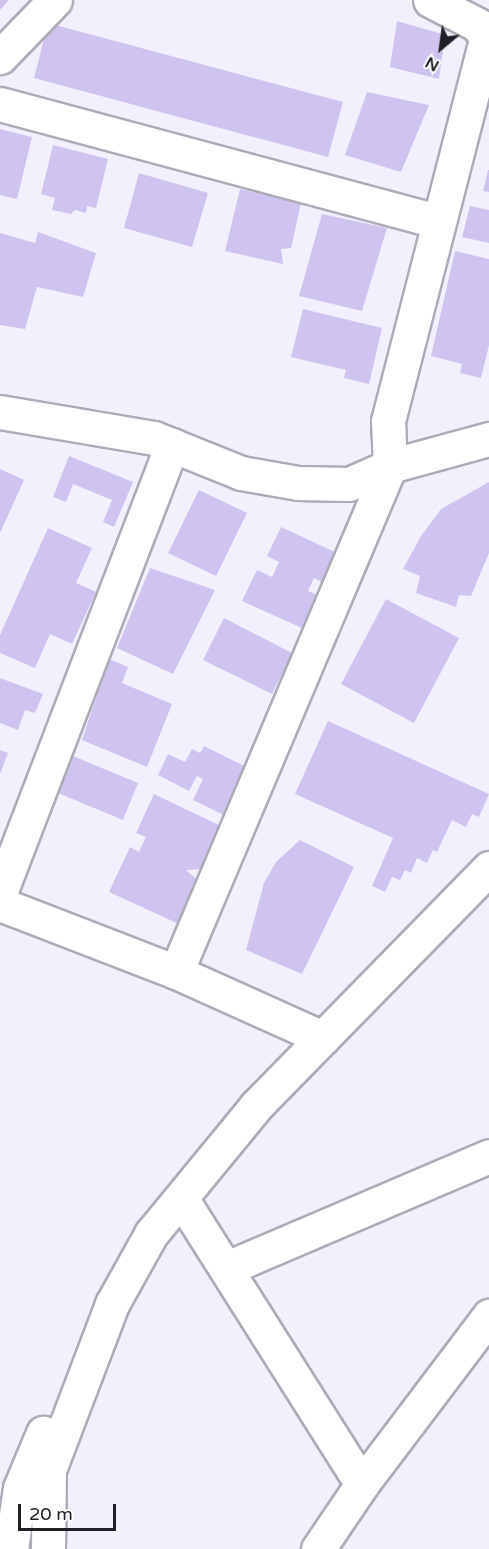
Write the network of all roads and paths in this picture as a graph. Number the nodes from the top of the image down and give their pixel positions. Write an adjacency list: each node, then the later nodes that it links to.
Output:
1 (55, 0): 3 (street)
2 (430, 0): 5 (street)
3 (0, 57)
4 (0, 104): 5 (street)
5 (438, 221): 9 (street)
6 (0, 412): 8 (street)
7 (489, 439): 9 (street)
8 (172, 445): 9 (street); 11 (street)
9 (390, 466): 13 (street)
10 (489, 868): 14 (street)
11 (0, 893)
12 (0, 904): 13 (street)
13 (176, 972): 14 (street)
14 (323, 1038): 16 (street)
15 (489, 1156): 17 (street)
16 (181, 1198): 17 (street); 18 (street)
17 (226, 1269): 20 (street)
18 (112, 1304): 21 (street); 22 (street)
19 (489, 1316): 20 (street)
20 (362, 1484): 23 (street)
21 (11, 1549)
22 (48, 1549)
23 (318, 1549)

